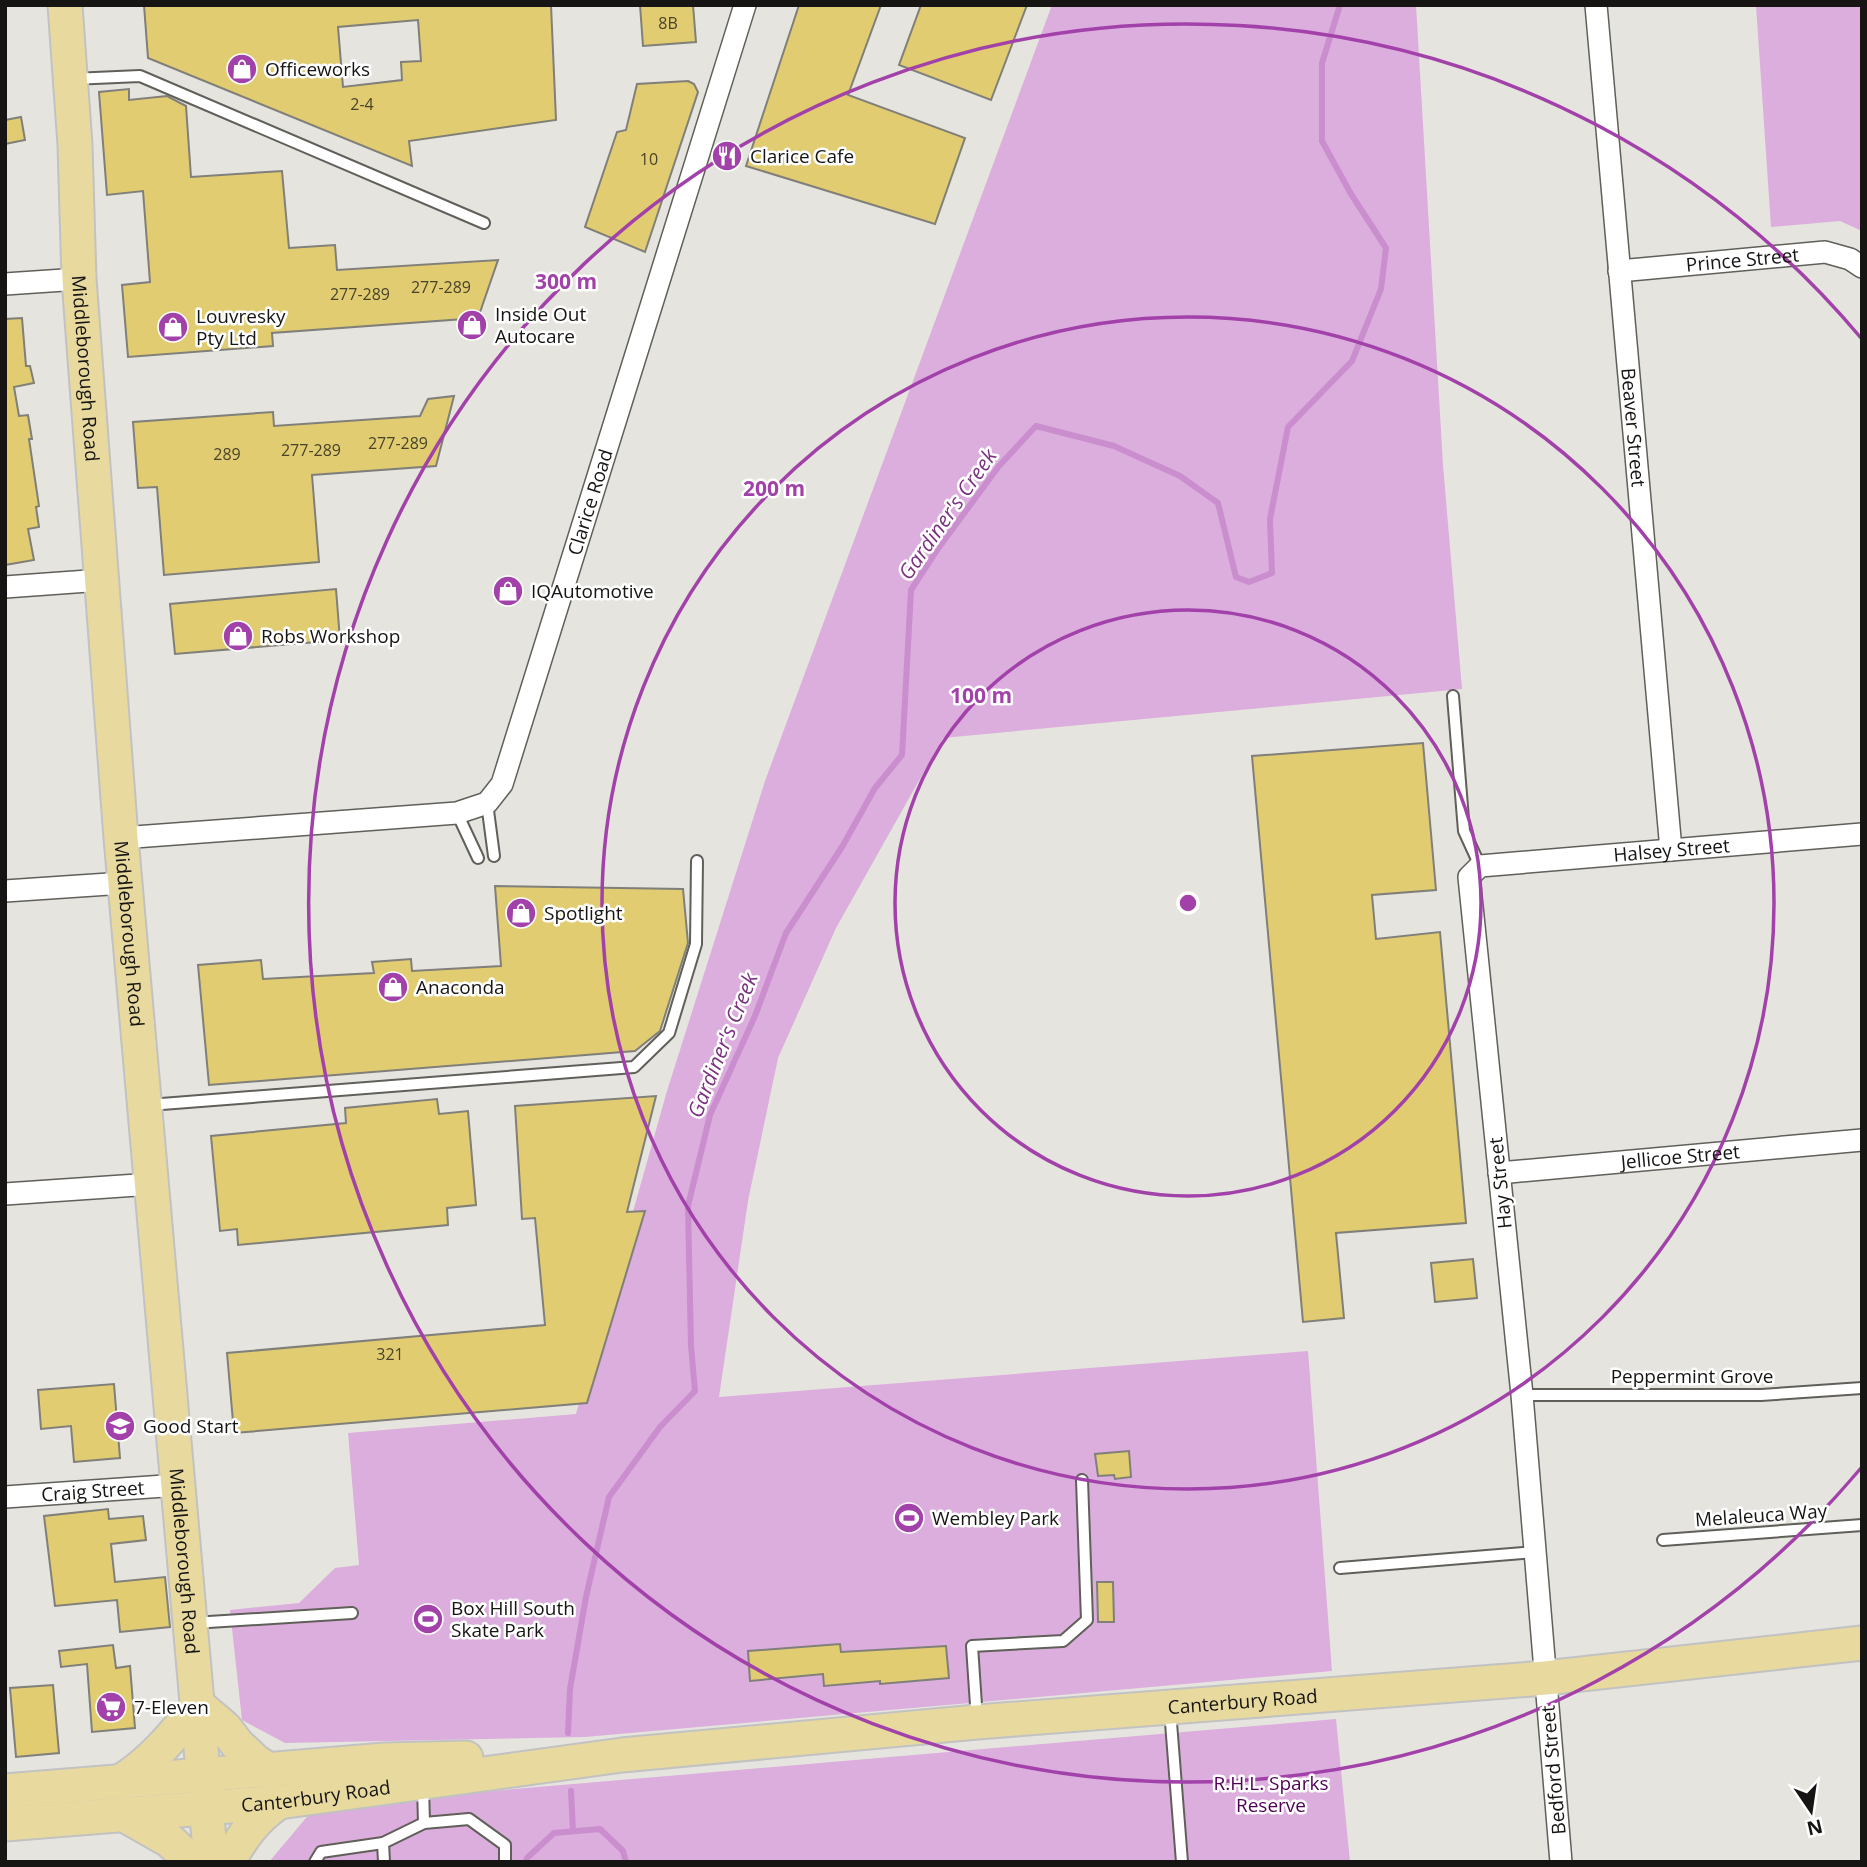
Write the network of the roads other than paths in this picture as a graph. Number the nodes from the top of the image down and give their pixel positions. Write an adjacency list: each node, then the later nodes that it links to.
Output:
1 (65, 5): 4 (main road, Middleborough Road)
2 (745, 5): 13 (street, Clarice Road)
3 (1596, 5): 7 (street, Beaver Street)
4 (70, 80): 5 (lane); 8 (main road, Middleborough Road)
5 (484, 223)
6 (1862, 267): 7 (street, Prince Street)
7 (1619, 271): 17 (street, Beaver Street)
8 (79, 279): 9 (street); 10 (main road, Middleborough Road)
9 (5, 284)
10 (102, 580): 11 (street); 16 (main road, Middleborough Road)
11 (5, 587)
12 (1453, 696): 21 (lane)
13 (486, 803): 14 (street); 18 (lane)
14 (457, 813): 16 (street); 19 (lane)
15 (1862, 834): 17 (street, Halsey Street)
16 (121, 838): 22 (main road, Middleborough Road)
17 (1671, 850): 21 (street, Halsey Street)
18 (494, 856)
19 (478, 858)
20 (697, 861): 24 (lane)
21 (1480, 866): 26 (street, Hay Street)
22 (124, 883): 23 (street); 24 (main road, Middleborough Road)
23 (5, 891)
24 (145, 1105): 27 (main road, Middleborough Road)
25 (1862, 1140): 26 (street, Jellicoe Street)
26 (1499, 1173): 30 (street, Hay Street)
27 (152, 1184): 28 (street); 32 (main road, Middleborough Road)
28 (5, 1194)
29 (1862, 1388): 30 (lane, Peppermint Grove)
30 (1522, 1395): 36 (street, Hay Street)
31 (1082, 1480): 44 (lane)
32 (179, 1485): 33 (street, Craig Street); 39 (main road, Middleborough Road)
33 (5, 1497)
34 (1862, 1525): 35 (lane, Melaleuca Way)
35 (1662, 1540)
36 (1535, 1552): 37 (lane); 41 (street, Hay Street)
37 (1340, 1568)
38 (352, 1613): 39 (lane)
39 (191, 1623): 42 (main road, Middleborough Road)
40 (1862, 1643): 41 (main road, Canterbury Road)
41 (1545, 1678): 43 (main road, Canterbury Road); 63 (street, Bedford Street)
42 (198, 1705): 46 (main road); 47 (main road); 50 (main road, Middleborough Road)
43 (1169, 1707): 44 (main road, Canterbury Road); 62 (lane)
44 (977, 1723): 45 (main road, Canterbury Road)
45 (622, 1755): 46 (main road, Canterbury Road); 48 (main road, Canterbury Road)
46 (270, 1771): 50 (main road, Canterbury Road)
47 (120, 1783): 49 (main road, Canterbury Road); 50 (main road, Canterbury Road)
48 (423, 1783): 51 (main road, Canterbury Road); 53 (lane)
49 (5, 1791)
50 (205, 1792): 51 (main road, Canterbury Road); 52 (main road, Canterbury Road); 57 (main road, Middleborough Road)
51 (279, 1802): 58 (main road)
52 (126, 1816): 54 (main road, Canterbury Road); 56 (main road)
53 (424, 1823): 55 (lane); 61 (lane)
54 (5, 1824)
55 (383, 1843): 59 (lane); 60 (lane)
56 (192, 1862)
57 (211, 1862)
58 (228, 1862)
59 (315, 1862)
60 (384, 1862)
61 (505, 1862)
62 (1182, 1862)
63 (1561, 1862)

